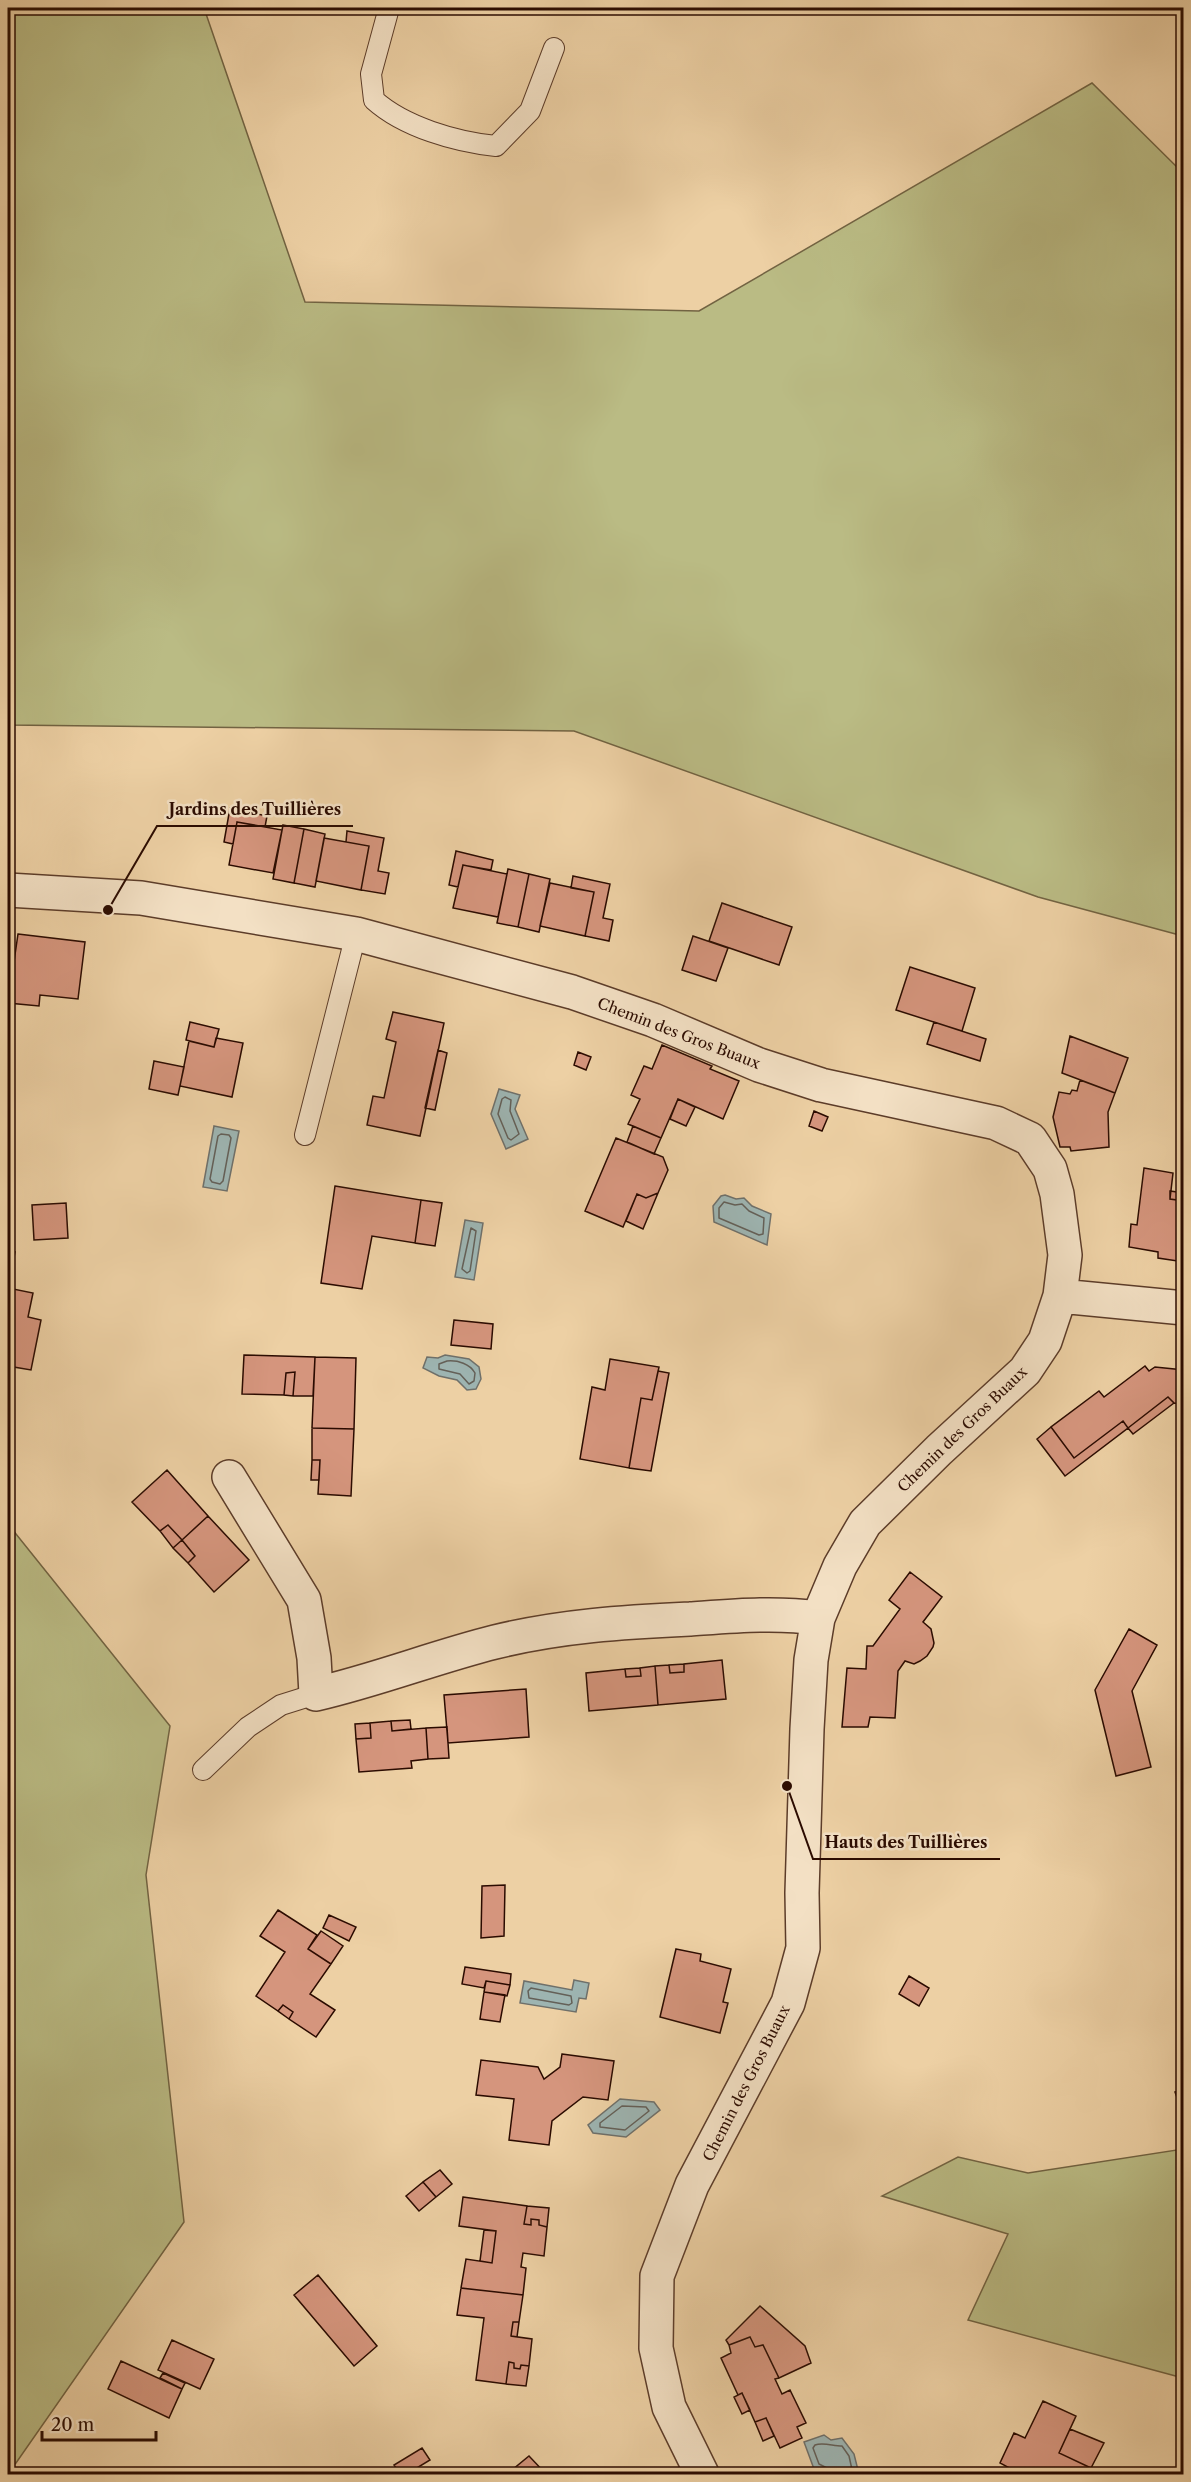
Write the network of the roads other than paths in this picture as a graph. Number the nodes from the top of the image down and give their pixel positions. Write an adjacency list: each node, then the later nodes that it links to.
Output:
1 (389, 8): 2 (lane)
2 (554, 48)
3 (8, 890): 4 (street, Chemin des Gros Buaux)
4 (356, 934): 5 (lane); 6 (street, Chemin des Gros Buaux)
5 (305, 1135)
6 (1060, 1296): 7 (street); 9 (street, Chemin des Gros Buaux)
7 (1184, 1308)
8 (229, 1477): 10 (street)
9 (818, 1618): 10 (street); 12 (street, Chemin des Gros Buaux)
10 (316, 1694): 11 (lane)
11 (203, 1770)
12 (702, 2475)

